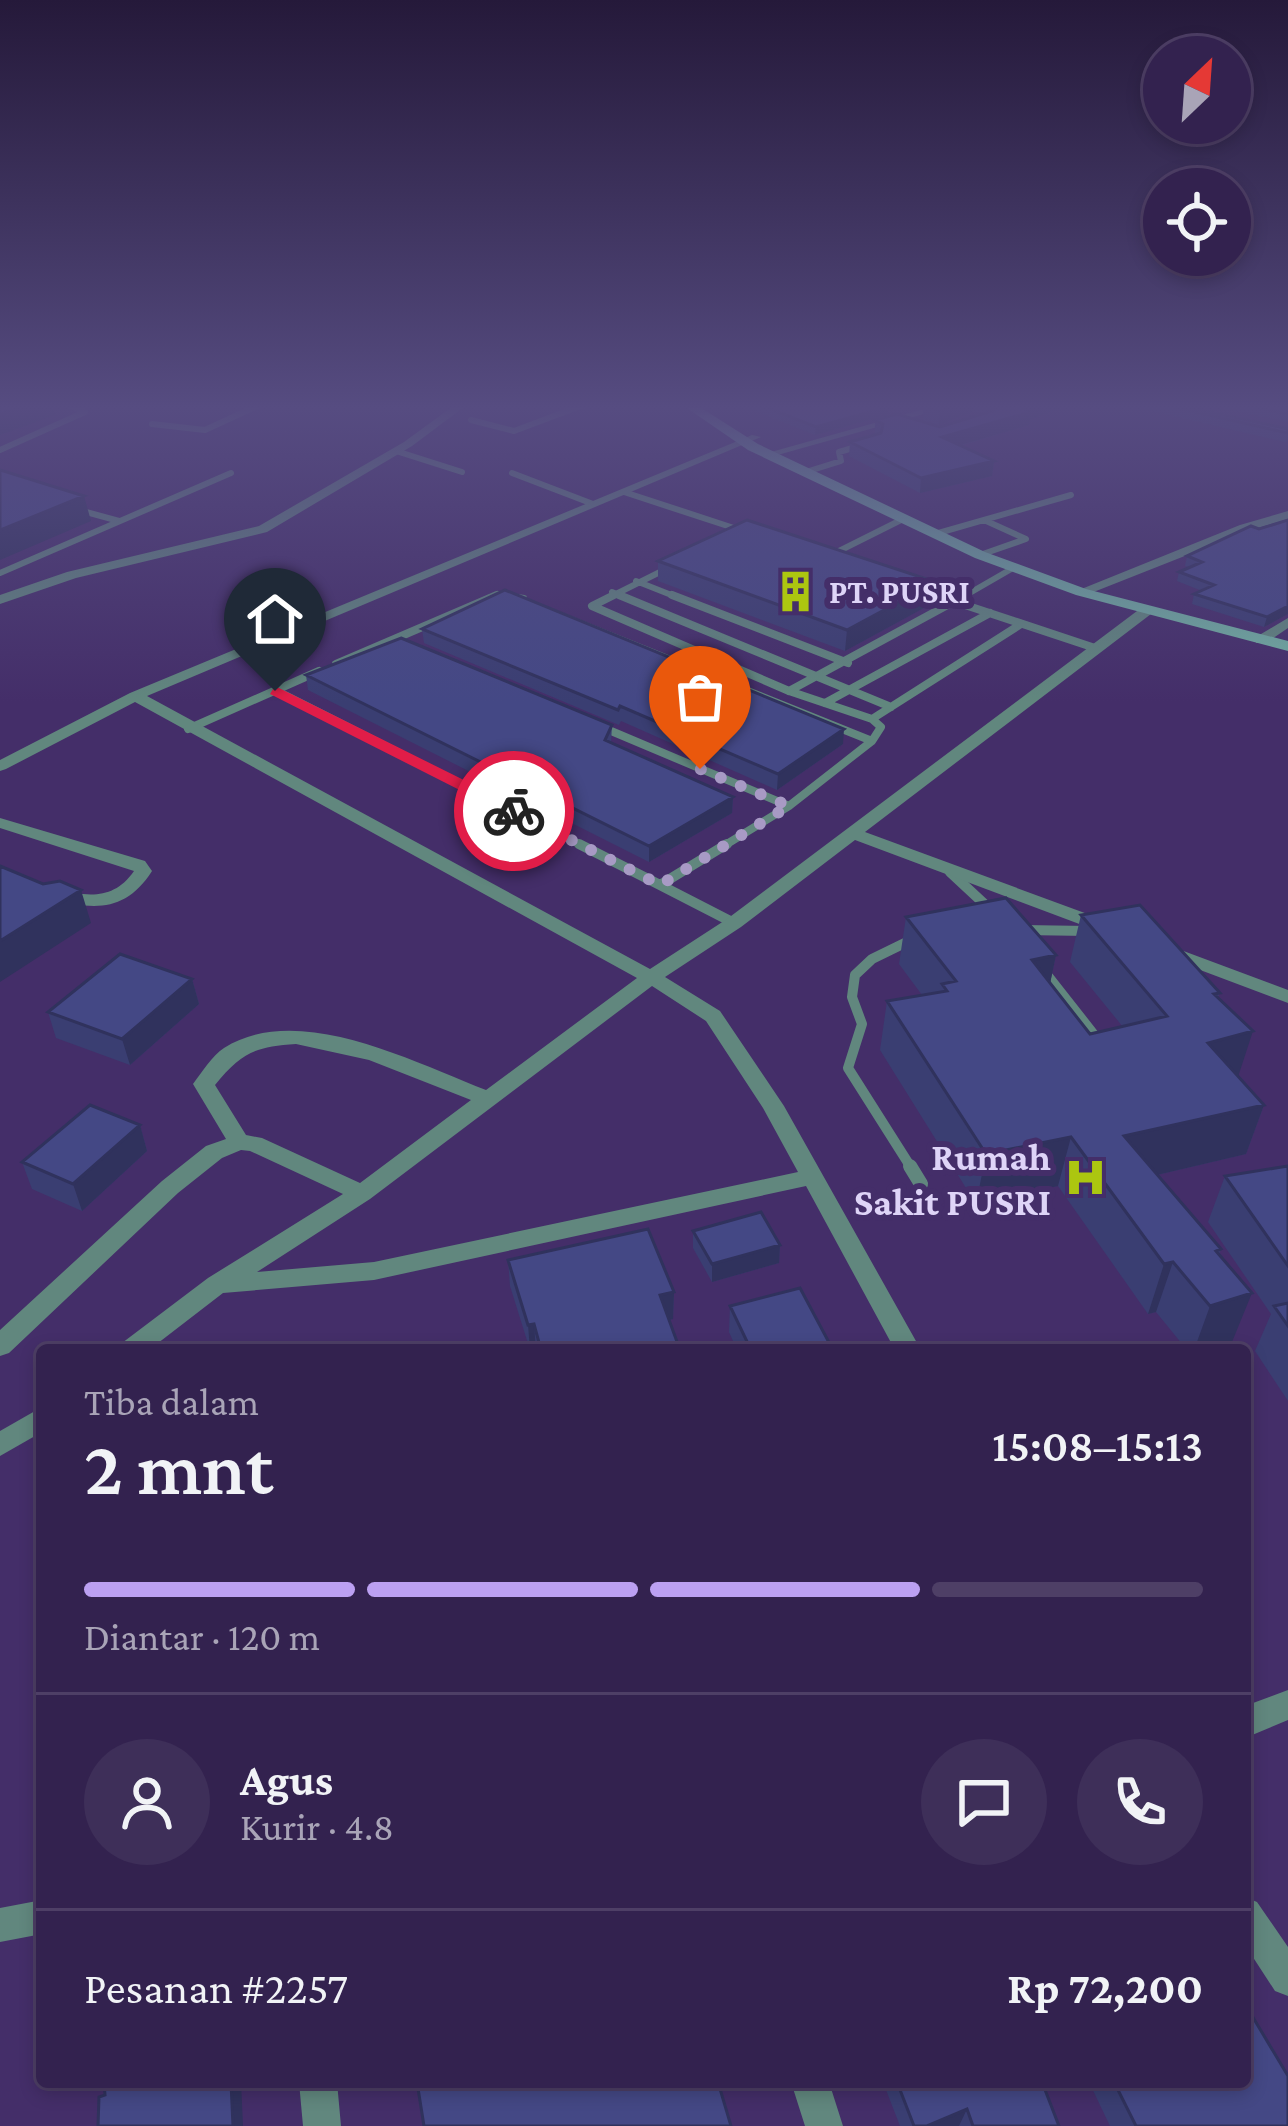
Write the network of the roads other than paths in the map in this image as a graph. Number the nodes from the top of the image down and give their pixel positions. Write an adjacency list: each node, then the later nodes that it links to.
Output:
1 (162, 503): 13 (lane)
2 (307, 503): 27 (street)
3 (596, 503): 8 (street)
4 (608, 503): 43 (street)
5 (658, 503): 14 (lane)
6 (873, 503): 11 (street)
7 (1042, 503): 12 (lane)
8 (593, 504): 43 (street)
9 (61, 505): 13 (lane)
10 (1288, 515): 26 (street)
11 (904, 519): 15 (street); 20 (lane)
12 (984, 520): 15 (lane); 18 (lane)
13 (122, 521): 22 (lane)
14 (747, 532): 16 (lane); 17 (lane)
15 (934, 534): 18 (street)
16 (766, 539)
17 (729, 540)
18 (980, 555): 21 (street)
19 (673, 565): 23 (lane)
20 (847, 566)
21 (1013, 568): 26 (street); 28 (lane)
22 (0, 573)
23 (636, 581): 25 (lane); 38 (lane)
24 (914, 588): 28 (lane)
25 (612, 592): 39 (lane); 42 (lane)
26 (1081, 592): 29 (street)
27 (0, 600)
28 (958, 602): 30 (lane); 38 (lane)
29 (1146, 611): 34 (street); 36 (street)
30 (990, 613): 32 (lane); 40 (lane)
31 (1288, 622): 34 (street)
32 (1021, 623): 36 (lane); 45 (lane)
33 (392, 639): 37 (lane); 41 (lane); 49 (lane)
34 (1262, 640): 35 (street)
35 (1288, 646)
36 (1095, 648): 53 (street)
37 (414, 649)
38 (848, 663): 39 (lane)
39 (816, 679): 40 (lane); 42 (lane)
40 (847, 690): 44 (lane); 45 (lane)
41 (275, 691): 48 (lane); 55 (lane)
42 (789, 691): 44 (lane)
43 (142, 699): 48 (street); 50 (street)
44 (825, 703): 46 (lane)
45 (891, 707): 46 (lane)
46 (872, 719): 49 (lane)
47 (590, 722): 51 (lane)
48 (188, 729): 63 (street)
49 (872, 741): 51 (lane)
50 (0, 766)
51 (789, 806): 55 (lane)
52 (0, 823): 56 (street)
53 (853, 833): 54 (street); 57 (street)
54 (945, 868): 58 (lane); 59 (street)
55 (660, 885): 57 (lane)
56 (39, 887)
57 (734, 923): 63 (street)
58 (1011, 929): 59 (lane); 61 (lane)
59 (1109, 929): 64 (street)
60 (923, 934): 69 (lane)
61 (1026, 948)
62 (1040, 966): 65 (lane)
63 (651, 977): 66 (street); 68 (street)
64 (1288, 997)
65 (1112, 1058)
66 (486, 1098): 67 (street); 70 (street)
67 (239, 1142): 70 (street); 74 (street)
68 (812, 1177): 71 (street); 73 (street)
69 (921, 1184)
70 (362, 1192): 71 (street)
71 (217, 1285): 72 (street)
72 (139, 1344)
73 (905, 1344)
74 (0, 1346)
75 (36, 1422): 76 (street)
76 (0, 1445)
77 (1288, 1705): 78 (street)
78 (1251, 1720)
79 (36, 1918): 81 (street)
80 (1251, 1923): 82 (street)
81 (0, 1925)
82 (1288, 1978)
83 (319, 2088): 85 (street)
84 (812, 2088): 86 (street)
85 (322, 2126)
86 (824, 2126)

